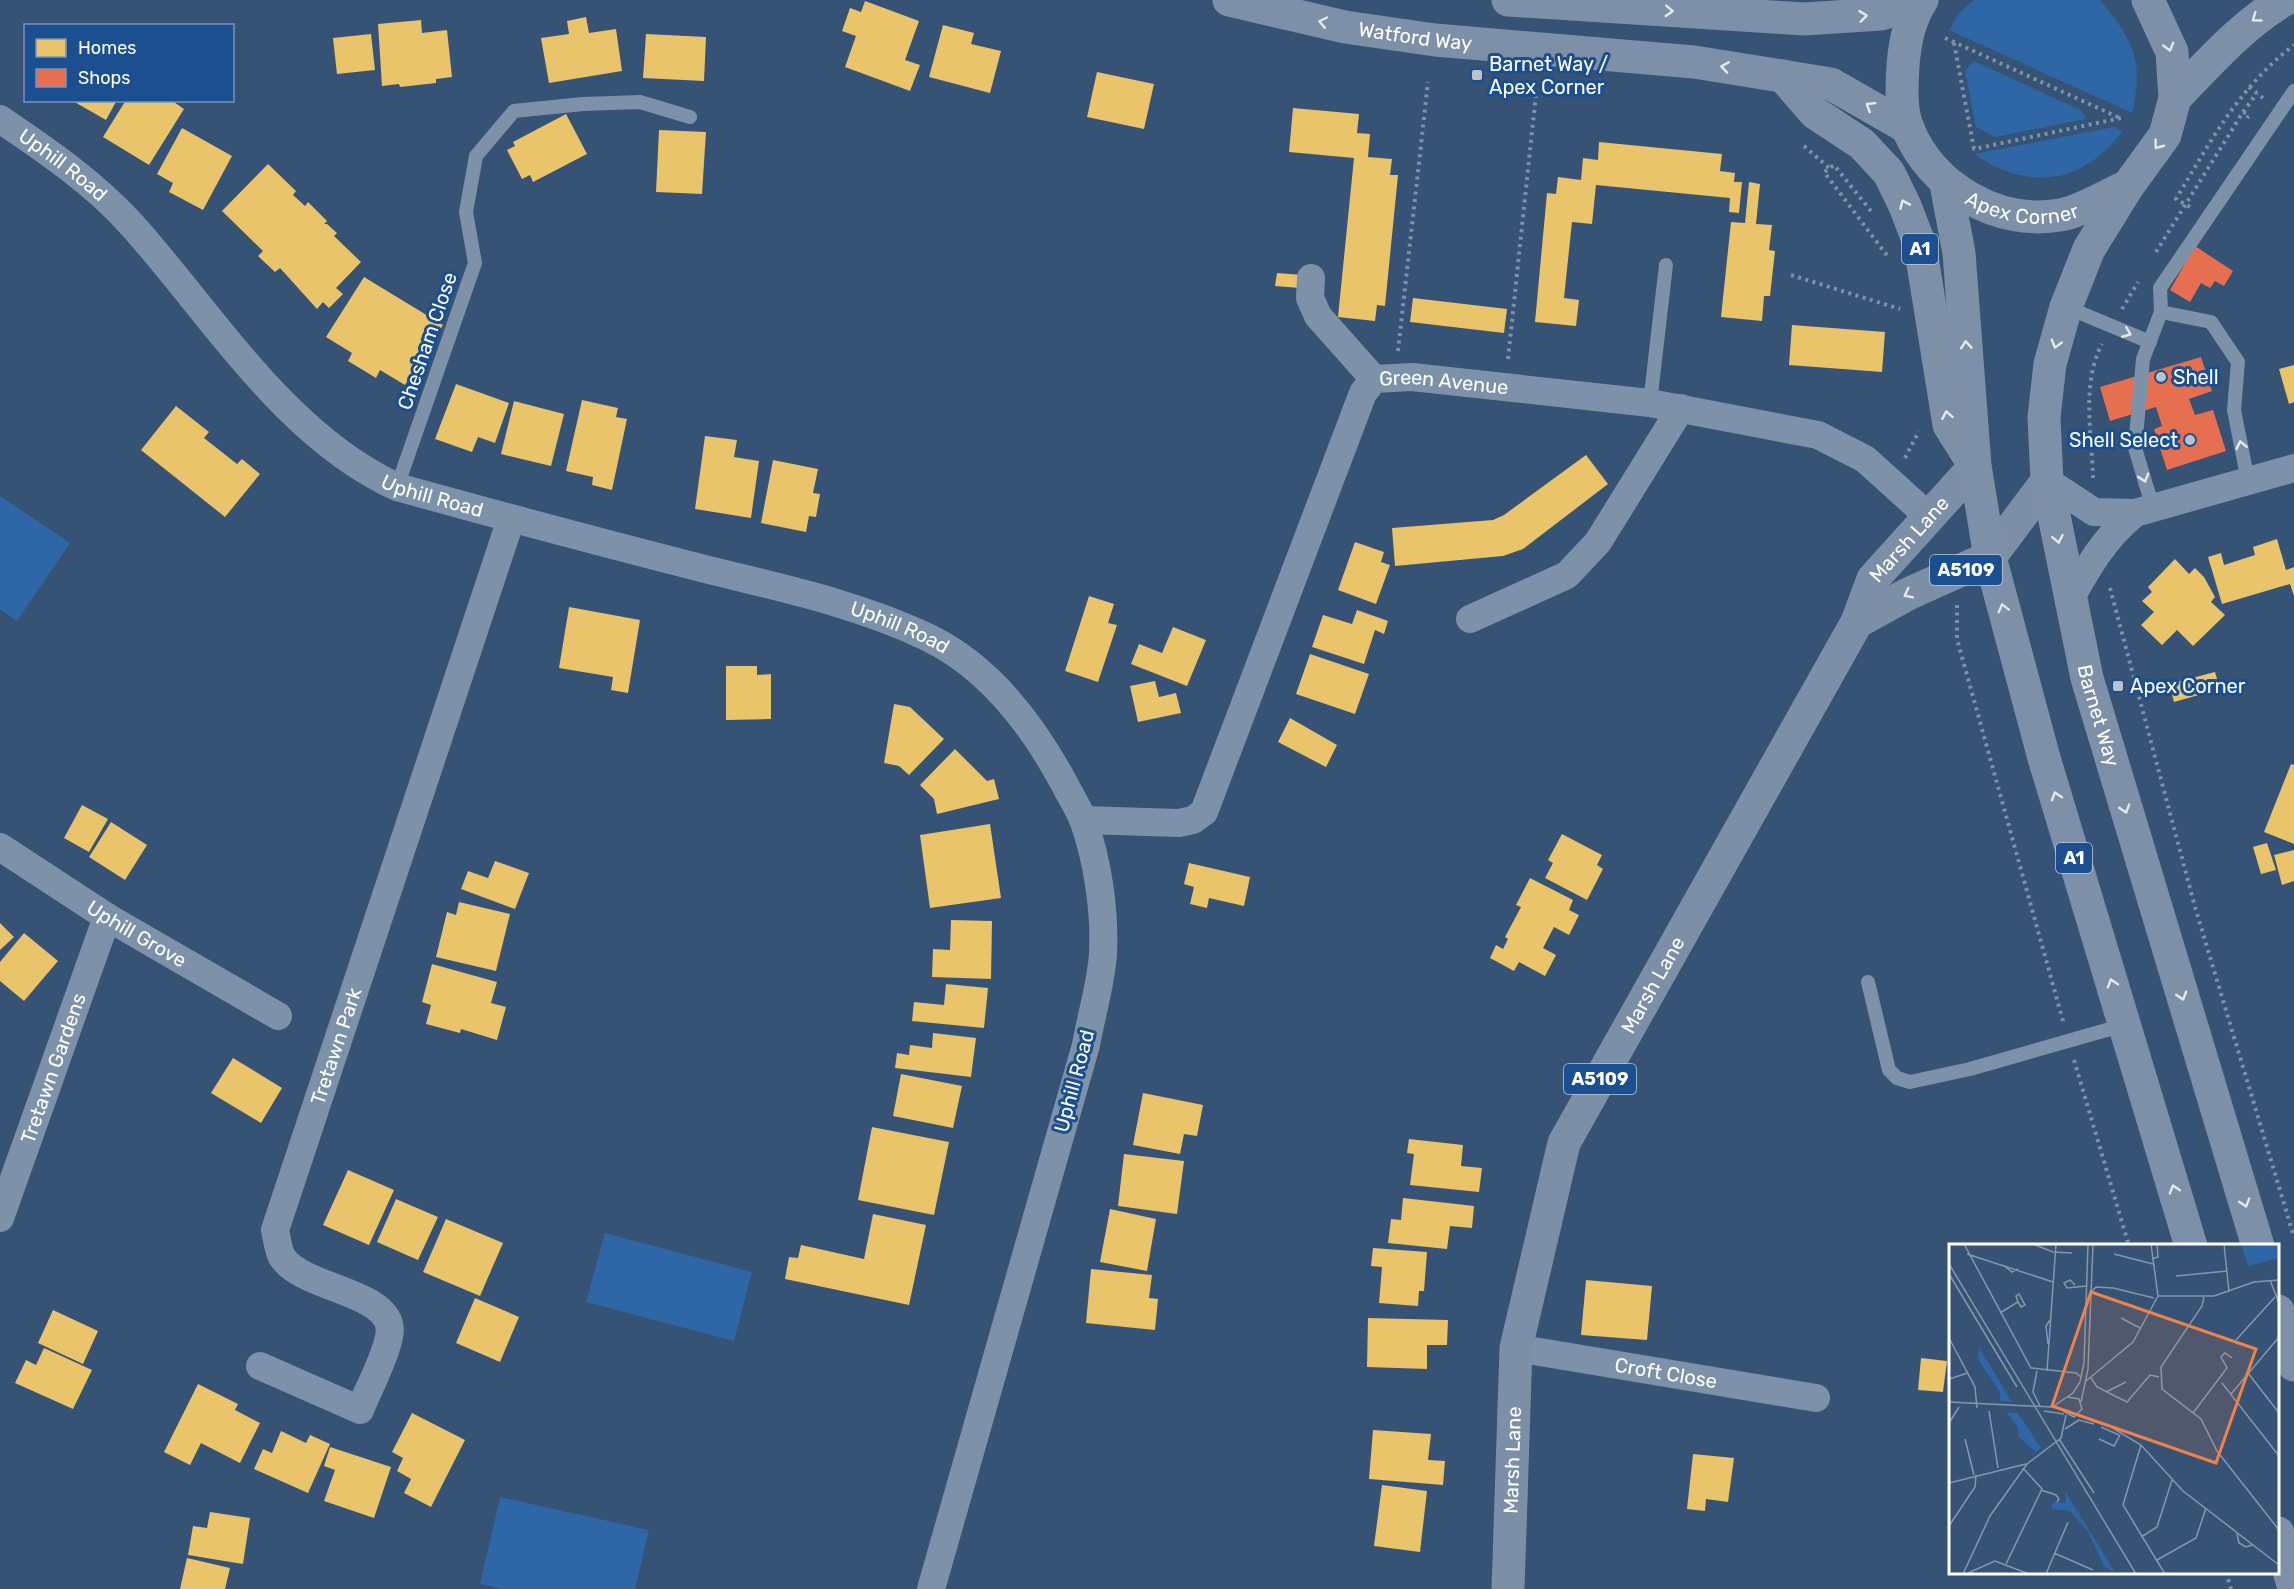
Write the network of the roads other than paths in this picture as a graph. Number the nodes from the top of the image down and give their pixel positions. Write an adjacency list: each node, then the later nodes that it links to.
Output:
1 (1229, 0): 6 (highway, Watford Way, one-way to 1)
2 (1508, 0): 5 (highway, one-way to 5)
3 (2148, 0): 8 (highway, one-way to 8)
4 (2284, 0): 8 (highway, one-way to 8)
5 (1921, 1): 11 (highway, Apex Corner)
6 (1783, 76): 11 (highway, Watford Way, one-way to 6); 22 (highway, A1, one-way to 6)
7 (2294, 91): 17 (lane)
8 (2175, 98): 13 (highway, one-way to 13)
9 (690, 117): 26 (lane, Chesham Close)
10 (0, 119): 26 (street, Uphill Road)
11 (1908, 128): 12 (highway, Apex Corner)
12 (1946, 184): 13 (highway, Apex Corner); 22 (highway, A1, one-way to 12)
13 (2128, 186): 16 (highway, Barnet Way)
14 (1666, 266): 20 (lane)
15 (1311, 278): 19 (street)
16 (2066, 307): 18 (lane, one-way to 18); 25 (highway, Barnet Way, one-way to 25)
17 (2161, 312): 18 (lane); 24 (lane, one-way to 17)
18 (2150, 342): 27 (lane, one-way to 27)
19 (1385, 378): 20 (street, Green Avenue); 34 (street, Green Avenue)
20 (1650, 403): 21 (street, Green Avenue)
21 (1681, 408): 28 (street, Green Avenue); 32 (street)
22 (1975, 466): 28 (main road, Marsh Lane / A5109); 30 (highway, A1)
23 (2294, 468): 24 (street)
24 (2248, 480): 27 (street)
25 (2047, 481): 27 (street); 30 (main road, Marsh Lane / A5109); 31 (highway, Barnet Way, one-way to 31)
26 (397, 487): 29 (street, Uphill Road)
27 (2144, 511): 31 (street)
28 (1928, 516): 33 (main road, Marsh Lane / A5109)
29 (511, 519): 34 (street, Uphill Road); 46 (street, Tretawn Park)
30 (1990, 557): 33 (main road, Marsh Lane / A5109, one-way to 33); 39 (highway, A1, one-way to 30)
31 (2069, 601): 42 (highway, Barnet Way, one-way to 42)
32 (1470, 619)
33 (1857, 622): 44 (main road, Marsh Lane / A5109)
34 (1083, 820): 50 (street, Uphill Road)
35 (0, 847): 36 (street, Uphill Grove)
36 (107, 917): 38 (street, Uphill Grove); 40 (street, Tretawn Gardens)
37 (1868, 982): 39 (lane)
38 (278, 1016)
39 (2124, 1025): 41 (highway, A1, one-way to 39)
40 (0, 1218)
41 (2191, 1244)
42 (2258, 1244)
43 (2279, 1317): 45 (highway)
44 (1516, 1348): 47 (street, Croft Close); 51 (main road, Marsh Lane / A5109)
45 (2294, 1365)
46 (260, 1366)
47 (1816, 1398)
48 (2279, 1539): 49 (highway)
49 (2294, 1588)
50 (931, 1589)
51 (1508, 1589)

